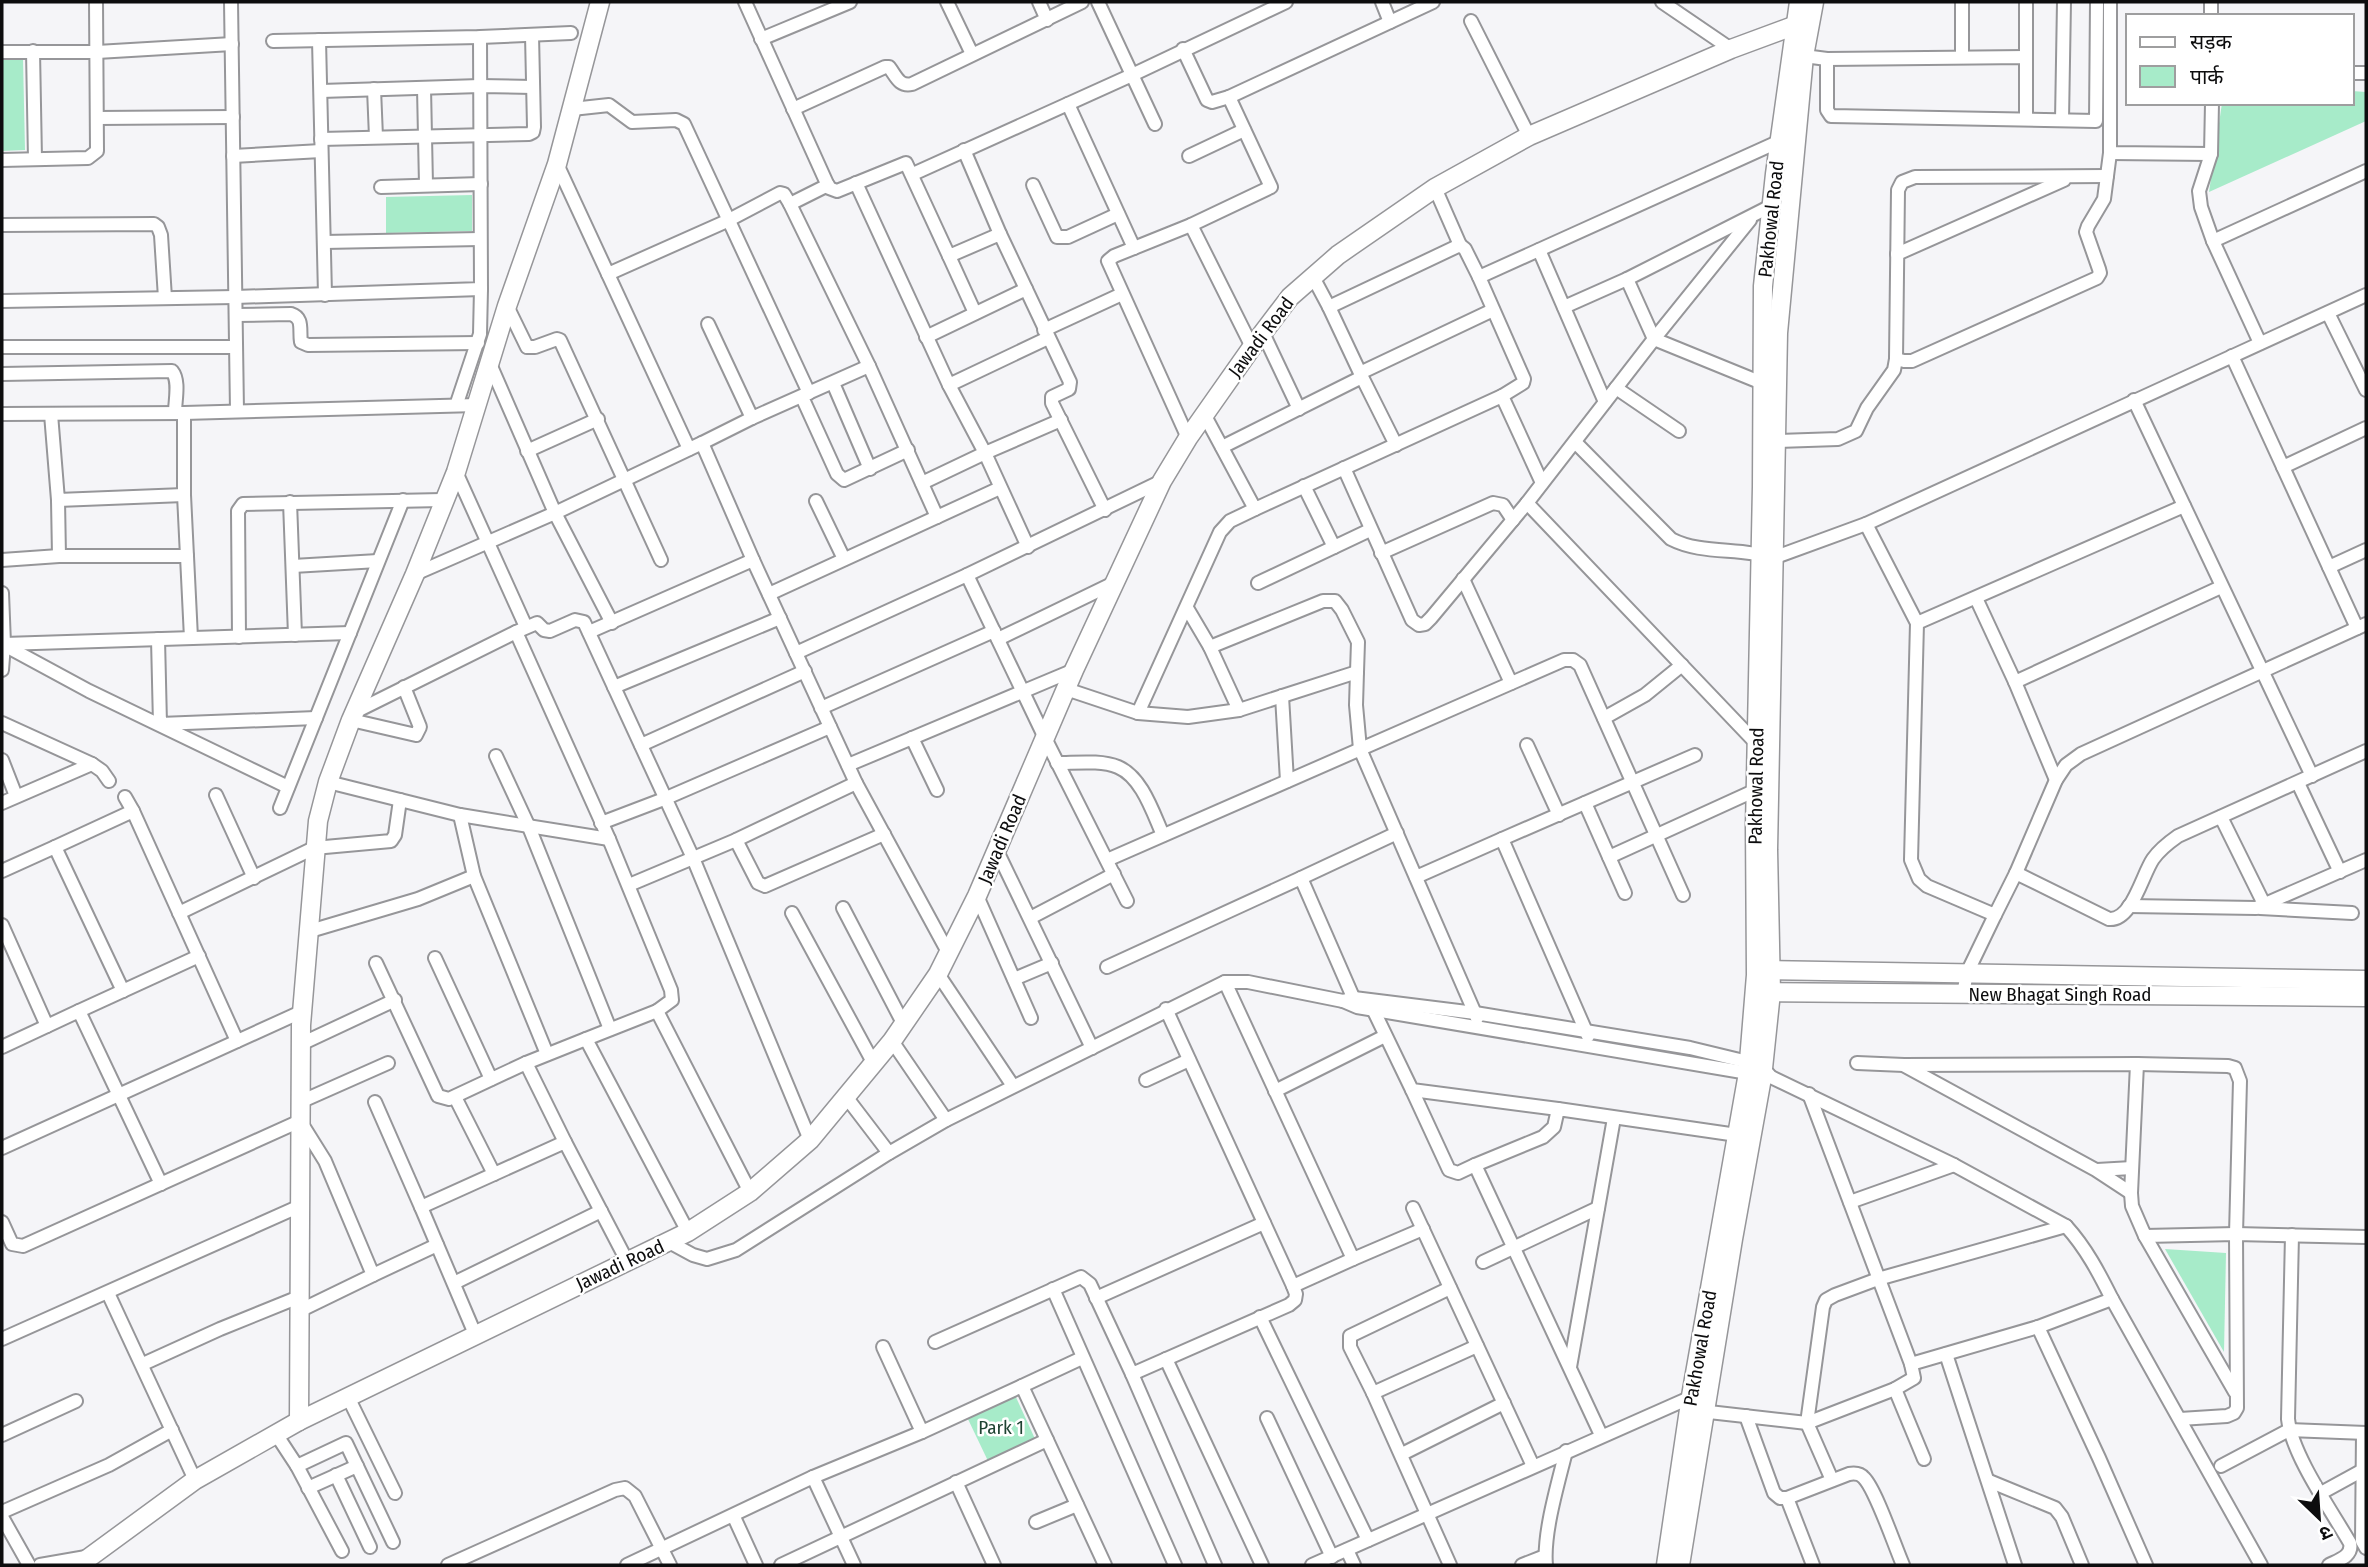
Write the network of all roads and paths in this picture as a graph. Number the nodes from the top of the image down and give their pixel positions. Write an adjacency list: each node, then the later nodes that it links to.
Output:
1 (96, 2): 36 (street)
2 (231, 2): 31 (street)
3 (600, 2): 51 (street)
4 (745, 2): 28 (street)
5 (850, 2): 28 (street)
6 (947, 2): 37 (street)
7 (1039, 2): 21 (street)
8 (1082, 2): 21 (street)
9 (1098, 2): 42 (street)
10 (1286, 2): 32 (street)
11 (1382, 2): 23 (street)
12 (1433, 2): 23 (street)
13 (1662, 2): 33 (street)
14 (1799, 2): 24 (street, Pakhowal Road)
15 (1814, 2): 24 (street, Pakhowal Road)
16 (1962, 2): 39 (street)
17 (2026, 2): 40 (street)
18 (2064, 2): 56 (street)
19 (2097, 2): 57 (street)
20 (2109, 2): 57 (street)
21 (1047, 20): 37 (street)
22 (1471, 21): 62 (street)
23 (1390, 22): 48 (street)
24 (1802, 25): 33 (street, Jawadi Road); 38 (street, Pakhowal Road); 64 (street, Pakhowal Road)
25 (571, 33): 26 (street)
26 (532, 35): 27 (street); 45 (street)
27 (480, 37): 29 (street); 43 (street)
28 (761, 39): 52 (street)
29 (319, 40): 30 (street); 47 (street)
30 (273, 41)
31 (232, 44): 36 (street); 53 (street)
32 (1182, 49): 42 (street); 48 (street)
33 (1731, 49): 62 (street, Jawadi Road)
34 (33, 51): 35 (street); 36 (street); 72 (street)
35 (2, 52)
36 (97, 52): 54 (street)
37 (972, 54): 52 (street)
38 (1804, 56): 41 (street); 158 (street, Pakhowal Road)
39 (1962, 57): 40 (street); 41 (street)
40 (2026, 57): 55 (street)
41 (1827, 59): 55 (street)
42 (1132, 75): 49 (street); 58 (street)
43 (480, 86): 44 (street); 45 (street); 60 (street)
44 (424, 88): 46 (street); 61 (street)
45 (533, 88): 60 (street)
46 (374, 89): 47 (street); 63 (street)
47 (321, 91): 65 (street)
48 (1229, 97): 59 (street)
49 (1068, 104): 66 (street); 87 (street)
50 (2212, 105): 68 (street)
51 (572, 109): 73 (street); 89 (street)
52 (793, 109): 80 (street)
53 (233, 117): 54 (street); 69 (street)
54 (97, 118): 72 (street)
55 (2026, 119): 56 (street)
56 (2062, 120): 57 (street)
57 (2102, 121): 67 (street)
58 (1155, 124)
59 (1244, 130): 70 (street); 91 (street)
60 (480, 134): 61 (street); 79 (street)
61 (426, 136): 63 (street); 82 (street)
62 (1529, 136): 84 (street, Jawadi Road)
63 (376, 137): 65 (street)
64 (1780, 141): 86 (street, Pakhowal Road); 98 (street)
65 (321, 145): 69 (street); 94 (street)
66 (964, 150): 75 (street); 92 (street)
67 (2110, 153): 68 (street); 76 (street)
68 (2211, 154): 95 (street)
69 (233, 156): 111 (street)
70 (1189, 156)
71 (2, 159): 72 (street)
72 (35, 159)
73 (557, 164): 101 (street); 113 (street)
74 (2366, 171): 95 (street)
75 (913, 174): 78 (street); 100 (street)
76 (2107, 176): 77 (street); 130 (street)
77 (2070, 177): 99 (street); 99 (street)
78 (856, 183): 80 (street); 122 (street)
79 (481, 184): 82 (street); 93 (street)
80 (828, 185): 85 (street)
81 (1032, 185): 87 (street)
82 (426, 186): 83 (street)
83 (381, 187)
84 (1435, 188): 96 (street); 102 (street, Jawadi Road)
85 (790, 204): 89 (street); 132 (street)
86 (1771, 206): 88 (street); 136 (street, Pakhowal Road)
87 (1118, 214): 97 (street)
88 (1753, 216): 104 (street); 123 (street)
89 (727, 221): 101 (street); 140 (street)
90 (2, 225): 110 (street)
91 (1191, 225): 97 (street); 124 (street)
92 (1000, 234): 100 (street); 106 (street)
93 (480, 239): 94 (street); 105 (street)
94 (324, 242): 108 (street)
95 (2213, 242): 126 (street)
96 (1460, 245): 103 (street); 114 (street)
97 (1134, 248): 107 (street)
98 (1539, 250): 103 (street); 115 (street)
99 (1897, 254): 130 (street)
100 (949, 256): 117 (street)
101 (608, 274): 163 (street)
102 (1313, 277): 114 (street); 124 (street, Jawadi Road)
103 (1479, 277): 116 (street)
104 (1627, 279): 115 (street); 123 (street)
105 (481, 289): 108 (street); 125 (street)
106 (1026, 289): 117 (street); 121 (street)
107 (1122, 294): 121 (street); 157 (street)
108 (325, 295): 111 (street)
109 (2366, 295): 118 (street)
110 (165, 298): 111 (street); 112 (street)
111 (235, 298): 119 (street)
112 (2, 301)
113 (508, 306): 131 (street); 153 (street)
114 (1329, 307): 134 (street)
115 (1564, 307): 143 (street)
116 (1493, 310): 134 (street); 141 (street)
117 (975, 313): 122 (street)
118 (2328, 313): 126 (street); 139 (street)
119 (236, 315): 125 (street); 128 (street)
120 (709, 324): 152 (street)
121 (1046, 334): 137 (street); 154 (street)
122 (926, 337): 137 (street)
123 (1654, 339): 136 (street); 138 (street)
124 (1257, 340): 146 (street); 151 (street, Jawadi Road)
125 (478, 343): 144 (street)
126 (2260, 343): 129 (street)
127 (2, 347): 128 (street)
128 (236, 347): 147 (street)
129 (2232, 356): 142 (street); 167 (street)
130 (1896, 359): 158 (street)
131 (490, 364): 145 (street); 165 (street)
132 (869, 366): 135 (street); 164 (street)
133 (2, 374): 148 (street)
134 (1361, 375): 146 (street); 161 (street)
135 (833, 383): 140 (street); 169 (street)
136 (1762, 383): 199 (street, Pakhowal Road)
137 (949, 385): 166 (street)
138 (1616, 388): 143 (street); 156 (street)
139 (2366, 390)
140 (806, 395): 152 (street); 169 (street)
141 (1502, 396): 161 (street); 174 (street)
142 (2134, 400): 184 (street); 190 (street)
143 (1605, 402): 159 (street)
144 (457, 403): 145 (street); 147 (street)
145 (477, 404): 170 (street)
146 (1299, 409): 162 (street)
147 (237, 411): 148 (street)
148 (180, 413): 150 (street); 177 (street)
149 (2, 414): 150 (street)
150 (51, 414): 178 (street)
151 (1204, 414): 157 (street, Jawadi Road); 162 (street)
152 (752, 418): 160 (street)
153 (598, 419): 165 (street); 171 (street)
154 (1060, 420): 166 (street); 186 (street)
155 (2366, 428): 167 (street)
156 (1679, 431)
157 (1188, 438): 172 (street, Jawadi Road)
158 (1776, 441): 199 (street, Pakhowal Road)
159 (1575, 442): 174 (street); 199 (street)
160 (702, 443): 163 (street); 203 (street)
161 (1396, 445): 168 (street)
162 (1222, 447): 185 (street)
163 (690, 449): 171 (street)
164 (908, 450): 169 (street); 173 (street)
165 (527, 451): 187 (street)
166 (985, 453): 173 (street); 176 (street)
167 (2283, 467): 206 (street)
168 (1343, 468): 175 (street); 191 (street)
169 (870, 469)
170 (456, 472): 180 (street); 192 (street)
171 (626, 480): 187 (street); 202 (street)
172 (1162, 481): 186 (street); 210 (street, Jawadi Road)
173 (922, 482): 188 (street)
174 (1542, 483): 183 (street)
175 (1304, 486): 185 (street); 194 (street)
176 (1000, 488): 188 (street); 193 (street)
177 (184, 495): 178 (street); 198 (street)
178 (58, 499): 197 (street)
179 (403, 500): 180 (street); 182 (street); 204 (street)
180 (443, 500): 207 (street)
181 (816, 501): 200 (street)
182 (290, 502): 205 (street); 226 (street)
183 (1527, 503): 189 (street); 232 (street)
184 (2184, 506): 212 (street); 215 (street)
185 (1255, 509): 216 (street)
186 (1105, 510): 193 (street)
187 (555, 513): 192 (street); 218 (street)
188 (937, 517): 200 (street)
189 (1513, 520): 196 (street); 209 (street)
190 (1866, 524): 199 (street); 219 (street)
191 (1370, 530): 194 (street); 196 (street)
192 (487, 541): 207 (street); 221 (street)
193 (1028, 547): 208 (street)
194 (1334, 547): 211 (street)
195 (2366, 550): 206 (street)
196 (1381, 553): 209 (street)
197 (59, 556): 198 (street); 201 (street)
198 (187, 556): 227 (street)
199 (1767, 556): 256 (street, Pakhowal Road); 335 (street, Pakhowal Road)
200 (844, 559): 214 (street)
201 (2, 560)
202 (661, 560)
203 (753, 560): 214 (street); 218 (street)
204 (378, 561): 205 (street); 223 (street)
205 (293, 566): 224 (street)
206 (2329, 567): 220 (street)
207 (415, 574): 248 (street)
208 (967, 575): 225 (street); 231 (street)
209 (1463, 579): 239 (street)
210 (1116, 582): 225 (street); 234 (street, Jawadi Road)
211 (1258, 583)
212 (2221, 587): 236 (street); 238 (street)
213 (2, 593): 229 (street)
214 (769, 594): 217 (street)
215 (1976, 598): 219 (street); 238 (street)
216 (1186, 608): 230 (street); 247 (street)
217 (780, 618): 231 (street); 241 (street)
218 (612, 623): 222 (street)
219 (1917, 623): 325 (street)
220 (2362, 626): 236 (street)
221 (521, 630): 222 (street); 240 (street); 290 (street)
222 (589, 632): 241 (street)
223 (350, 633): 224 (street); 249 (street)
224 (295, 635): 226 (street)
225 (996, 635): 243 (street); 245 (street)
226 (239, 637): 227 (street)
227 (191, 638): 228 (street)
228 (159, 639): 229 (street); 252 (street)
229 (4, 644): 233 (street); 252 (street)
230 (1210, 647): 237 (street); 246 (street)
231 (796, 653): 235 (street)
232 (1682, 665): 250 (street); 256 (street)
233 (2, 670)
234 (1074, 670): 242 (street, Jawadi Road); 243 (street)
235 (804, 671): 245 (street); 257 (street)
236 (2261, 671): 267 (street); 268 (street)
237 (1357, 673): 244 (street); 259 (street)
238 (2015, 682): 268 (street)
239 (1511, 683): 250 (street); 259 (street)
240 (404, 687): 248 (street); 248 (street)
241 (614, 687): 257 (street)
242 (1066, 689): 247 (street); 255 (street, Jawadi Road)
243 (1023, 692): 254 (street); 255 (street)
244 (1282, 696): 246 (street); 270 (street)
245 (821, 708): 253 (street)
246 (1239, 710): 247 (street)
247 (1138, 713)
248 (353, 716): 271 (street)
249 (316, 718): 252 (street); 275 (street)
250 (1604, 718): 273 (street)
251 (2, 723): 265 (street)
252 (160, 724): 275 (street)
253 (830, 727): 266 (street); 281 (street)
254 (912, 738): 266 (street); 276 (street)
255 (1045, 738): 264 (street); 301 (street, Jawadi Road)
256 (1757, 744): 277 (street, Pakhowal Road)
257 (641, 745): 281 (street)
258 (1527, 745): 288 (street)
259 (1360, 750): 270 (street); 292 (street)
260 (2366, 751): 267 (street)
261 (1695, 755): 273 (street)
262 (496, 756): 291 (street)
263 (2, 760): 279 (street)
264 (1057, 763): 294 (street); 304 (street)
265 (92, 764): 269 (street); 279 (street)
266 (848, 765): 272 (street)
267 (2312, 776): 274 (street)
268 (2056, 780): 308 (street)
269 (109, 781)
270 (1287, 781): 294 (street)
271 (328, 782): 282 (street); 300 (street)
272 (856, 782): 293 (street); 298 (street)
273 (1633, 782): 284 (street); 295 (street)
274 (2298, 783): 289 (street); 307 (street)
275 (288, 787): 285 (street)
276 (937, 790)
277 (1756, 790): 295 (street); 335 (street, Pakhowal Road)
278 (216, 795): 312 (street)
279 (16, 796): 283 (street)
280 (125, 797): 286 (street)
281 (664, 799): 290 (street); 303 (street)
282 (400, 800): 287 (street); 300 (street)
283 (2, 803)
284 (1585, 803): 288 (street); 302 (street)
285 (280, 808)
286 (133, 810): 299 (street); 322 (street)
287 (460, 815): 291 (street); 310 (street)
288 (1559, 815): 297 (street)
289 (2221, 817): 319 (street); 320 (street)
290 (601, 823): 296 (street)
291 (529, 827): 296 (street); 355 (street)
292 (1397, 832): 311 (street); 313 (street)
293 (884, 834): 298 (street); 329 (street)
294 (1163, 835): 304 (street)
295 (1657, 835): 302 (street); 316 (street)
296 (609, 839): 314 (street)
297 (1502, 839): 311 (street); 357 (street)
298 (736, 840): 303 (street)
299 (55, 847): 306 (street); 341 (street)
300 (314, 848): 312 (street); 327 (street)
301 (997, 851): 317 (street, Jawadi Road); 326 (street)
302 (1609, 857): 315 (street)
303 (693, 858): 314 (street); 391 (street)
304 (1107, 860): 309 (street)
305 (2366, 860): 307 (street)
306 (2, 871)
307 (2340, 872): 320 (street)
308 (2016, 873): 319 (street); 325 (street)
309 (1114, 874): 318 (street); 326 (street)
310 (474, 876): 327 (street); 366 (street)
311 (1416, 877): 351 (street)
312 (254, 878): 322 (street)
313 (1301, 878): 334 (street); 346 (street)
314 (629, 885): 349 (street)
315 (1625, 893)
316 (1683, 895)
317 (977, 897): 329 (street, Jawadi Road); 338 (street)
318 (1127, 901)
319 (2129, 906): 320 (street)
320 (2260, 906): 323 (street)
321 (843, 908): 353 (street)
322 (179, 913): 330 (street)
323 (2352, 913)
324 (792, 914): 371 (street)
325 (1995, 915): 336 (street)
326 (1030, 918): 333 (street)
327 (310, 931): 350 (street)
328 (3, 932): 354 (street)
329 (949, 954): 337 (street, Jawadi Road)
330 (199, 956): 341 (street); 360 (street)
331 (435, 958): 375 (street)
332 (376, 963): 345 (street)
333 (1052, 963): 338 (street); 365 (street)
334 (1107, 967)
335 (1763, 970): 336 (street, New Bhagat Singh Road); 342 (street, Pakhowal Road)
336 (1967, 973): 339 (street, New Bhagat Singh Road); 343 (street)
337 (938, 974): 353 (street, Jawadi Road); 377 (street)
338 (1014, 979): 352 (street)
339 (2366, 980)
340 (1224, 982): 346 (street); 347 (street); 379 (street)
341 (123, 991): 348 (street)
342 (1763, 992): 343 (street, New Bhagat Singh Road); 374 (street, Pakhowal Road)
343 (1964, 993): 344 (street, New Bhagat Singh Road)
344 (2366, 997)
345 (395, 1000): 362 (street); 382 (street)
346 (1359, 1003): 351 (street); 356 (street); 358 (street)
347 (1166, 1009): 365 (street); 367 (street)
348 (79, 1011): 354 (street); 381 (street)
349 (657, 1011): 355 (street); 401 (street)
350 (301, 1012): 360 (street); 362 (street)
351 (1475, 1013): 356 (street); 357 (street)
352 (1031, 1017)
353 (904, 1025): 361 (street, Jawadi Road)
354 (47, 1026): 364 (street)
355 (610, 1029): 359 (street)
356 (1482, 1029): 363 (street)
357 (1586, 1031): 363 (street); 374 (street)
358 (1385, 1037): 378 (street); 379 (street)
359 (586, 1039): 366 (street); 413 (street)
360 (237, 1041): 381 (street)
361 (892, 1041): 371 (street, Jawadi Road); 388 (street)
362 (301, 1044): 384 (street)
363 (1592, 1046): 374 (street)
364 (2, 1047)
365 (1092, 1048): 377 (street)
366 (547, 1054): 369 (street)
367 (1189, 1060): 376 (street); 410 (street)
368 (388, 1063): 384 (street)
369 (526, 1063): 375 (street); 392 (street)
370 (1857, 1063): 373 (street)
371 (874, 1064): 383 (street, Jawadi Road)
372 (2137, 1064): 373 (street); 397 (street); 414 (street)
373 (1903, 1065): 398 (street)
374 (1758, 1072): 380 (street); 390 (street, Pakhowal Road); 455 (street, Pakhowal Road)
375 (491, 1079): 382 (street)
376 (1146, 1080)
377 (1013, 1086): 388 (street)
378 (1412, 1090): 386 (street); 395 (street)
379 (1275, 1091): 421 (street)
380 (1809, 1094): 396 (street); 403 (street)
381 (119, 1095): 393 (street); 400 (street)
382 (455, 1097): 399 (street)
383 (847, 1098): 391 (street, Jawadi Road); 394 (street)
384 (300, 1102): 389 (street)
385 (375, 1102): 405 (street)
386 (1558, 1109): 387 (street); 395 (street)
387 (1614, 1118): 390 (street); 407 (street)
388 (946, 1120): 394 (street)
389 (300, 1121): 400 (street); 404 (street); 424 (street)
390 (1737, 1135): 455 (street, Pakhowal Road)
391 (810, 1140): 401 (street, Jawadi Road)
392 (565, 1142): 399 (street); 408 (street)
393 (2, 1148)
394 (889, 1153): 418 (street)
395 (1475, 1165): 420 (street)
396 (1954, 1165): 403 (street); 411 (street)
397 (2132, 1168): 398 (street); 402 (street)
398 (2096, 1170): 402 (street)
399 (494, 1174): 405 (street)
400 (161, 1184): 409 (street)
401 (750, 1192): 413 (street, Jawadi Road)
402 (2131, 1193): 416 (street)
403 (1850, 1202): 425 (street)
404 (300, 1206): 430 (street); 433 (street)
405 (421, 1207): 419 (street)
406 (1413, 1208): 412 (street)
407 (1598, 1208): 420 (street); 446 (street)
408 (601, 1211): 422 (street); 426 (street)
409 (2, 1222)
410 (1264, 1223): 427 (street); 431 (street)
411 (2066, 1226): 425 (street); 432 (street)
412 (1423, 1229): 421 (street); 428 (street)
413 (688, 1232): 418 (street, Jawadi Road)
414 (2236, 1234): 415 (street); 416 (street); 450 (street)
415 (2292, 1235): 417 (street); 462 (street)
416 (2145, 1236): 450 (street)
417 (2366, 1237)
418 (669, 1242): 422 (street, Jawadi Road)
419 (438, 1245): 424 (street); 426 (street)
420 (1514, 1247): 423 (street); 446 (street)
421 (1353, 1259): 427 (street)
422 (627, 1261): 436 (street, Jawadi Road)
423 (1483, 1262)
424 (373, 1275): 433 (street)
425 (1878, 1279): 445 (street); 460 (street)
426 (454, 1283): 436 (street)
427 (1293, 1286): 434 (street)
428 (1450, 1288): 439 (street); 451 (street)
429 (1053, 1289): 431 (street); 438 (street); 442 (street)
430 (108, 1293): 437 (street); 444 (street)
431 (1096, 1298): 447 (street)
432 (2112, 1299): 435 (street); 458 (street)
433 (299, 1304): 444 (street); 459 (street)
434 (1260, 1317): 443 (street); 494 (street)
435 (2038, 1327): 441 (street); 527 (street)
436 (475, 1334): 452 (street, Jawadi Road)
437 (2, 1339)
438 (935, 1342)
439 (1477, 1346): 451 (street); 454 (street)
440 (883, 1347): 463 (street)
441 (1946, 1354): 445 (street); 481 (street)
442 (1082, 1358): 448 (street); 514 (street)
443 (1166, 1359): 447 (street); 516 (street)
444 (143, 1364): 461 (street)
445 (1911, 1364): 449 (street)
446 (1570, 1367): 467 (street)
447 (1132, 1374): 515 (street)
448 (1022, 1386): 463 (street); 468 (street)
449 (1895, 1390): 460 (street); 471 (street)
450 (2236, 1392): 458 (street)
451 (1373, 1393): 470 (street)
452 (348, 1397): 459 (street, Jawadi Road); 484 (street)
453 (76, 1401): 466 (street)
454 (1504, 1404): 470 (street); 474 (street)
455 (1696, 1406): 456 (street); 467 (street); 521 (street, Pakhowal Road); 522 (street, Pakhowal Road)
456 (1746, 1416): 460 (street); 486 (street)
457 (1267, 1418): 501 (street)
458 (2180, 1419): 528 (street)
459 (299, 1421): 465 (street, Jawadi Road)
460 (1807, 1423): 480 (street)
461 (172, 1430): 479 (street); 488 (street)
462 (2289, 1430): 464 (street); 475 (street); 485 (street)
463 (922, 1432): 478 (street)
464 (2365, 1433): 476 (street)
465 (276, 1434): 472 (street); 479 (street, Jawadi Road)
466 (2, 1435)
467 (1601, 1435): 469 (street)
468 (1047, 1440): 482 (street); 487 (street)
469 (1566, 1451): 474 (street); 503 (street)
470 (1402, 1454): 489 (street)
471 (1924, 1459)
472 (297, 1466): 473 (street); 483 (street)
473 (357, 1466): 477 (street); 495 (street)
474 (1533, 1466): 489 (street)
475 (2221, 1466)
476 (2363, 1470): 485 (street); 497 (street)
477 (336, 1475): 483 (street); 496 (street)
478 (813, 1477): 491 (street); 493 (street)
479 (195, 1480): 502 (street, Jawadi Road)
480 (1832, 1480): 486 (street); 524 (street)
481 (1989, 1481): 525 (street); 526 (street)
482 (956, 1482): 493 (street); 512 (street)
483 (308, 1488): 500 (street)
484 (395, 1493)
485 (2321, 1493): 529 (street)
486 (1787, 1498): 523 (street)
487 (1077, 1505): 492 (street); 513 (street)
488 (2, 1512)
489 (1427, 1514): 494 (street); 519 (street)
490 (2, 1517): 504 (street)
491 (734, 1517): 498 (street); 509 (street)
492 (1036, 1522)
493 (840, 1536): 510 (street); 511 (street)
494 (1368, 1540): 499 (street)
495 (393, 1542)
496 (370, 1547)
497 (2366, 1548)
498 (663, 1549): 506 (street); 507 (street); 508 (street)
499 (1347, 1550): 501 (street); 518 (street)
500 (342, 1551)
501 (1332, 1557): 517 (street)
502 (85, 1561): 505 (street)
503 (1545, 1561): 520 (street)
504 (29, 1565)
505 (40, 1565)
506 (448, 1565)
507 (627, 1565)
508 (670, 1565)
509 (756, 1565)
510 (781, 1565)
511 (854, 1565)
512 (993, 1565)
513 (1105, 1565)
514 (1175, 1565)
515 (1215, 1565)
516 (1262, 1565)
517 (1312, 1565)
518 (1354, 1565)
519 (1450, 1565)
520 (1522, 1565)
521 (1666, 1565)
522 (1680, 1565)
523 (1813, 1565)
524 (1903, 1565)
525 (2015, 1565)
526 (2082, 1565)
527 (2146, 1565)
528 (2261, 1565)
529 (2329, 1565)

